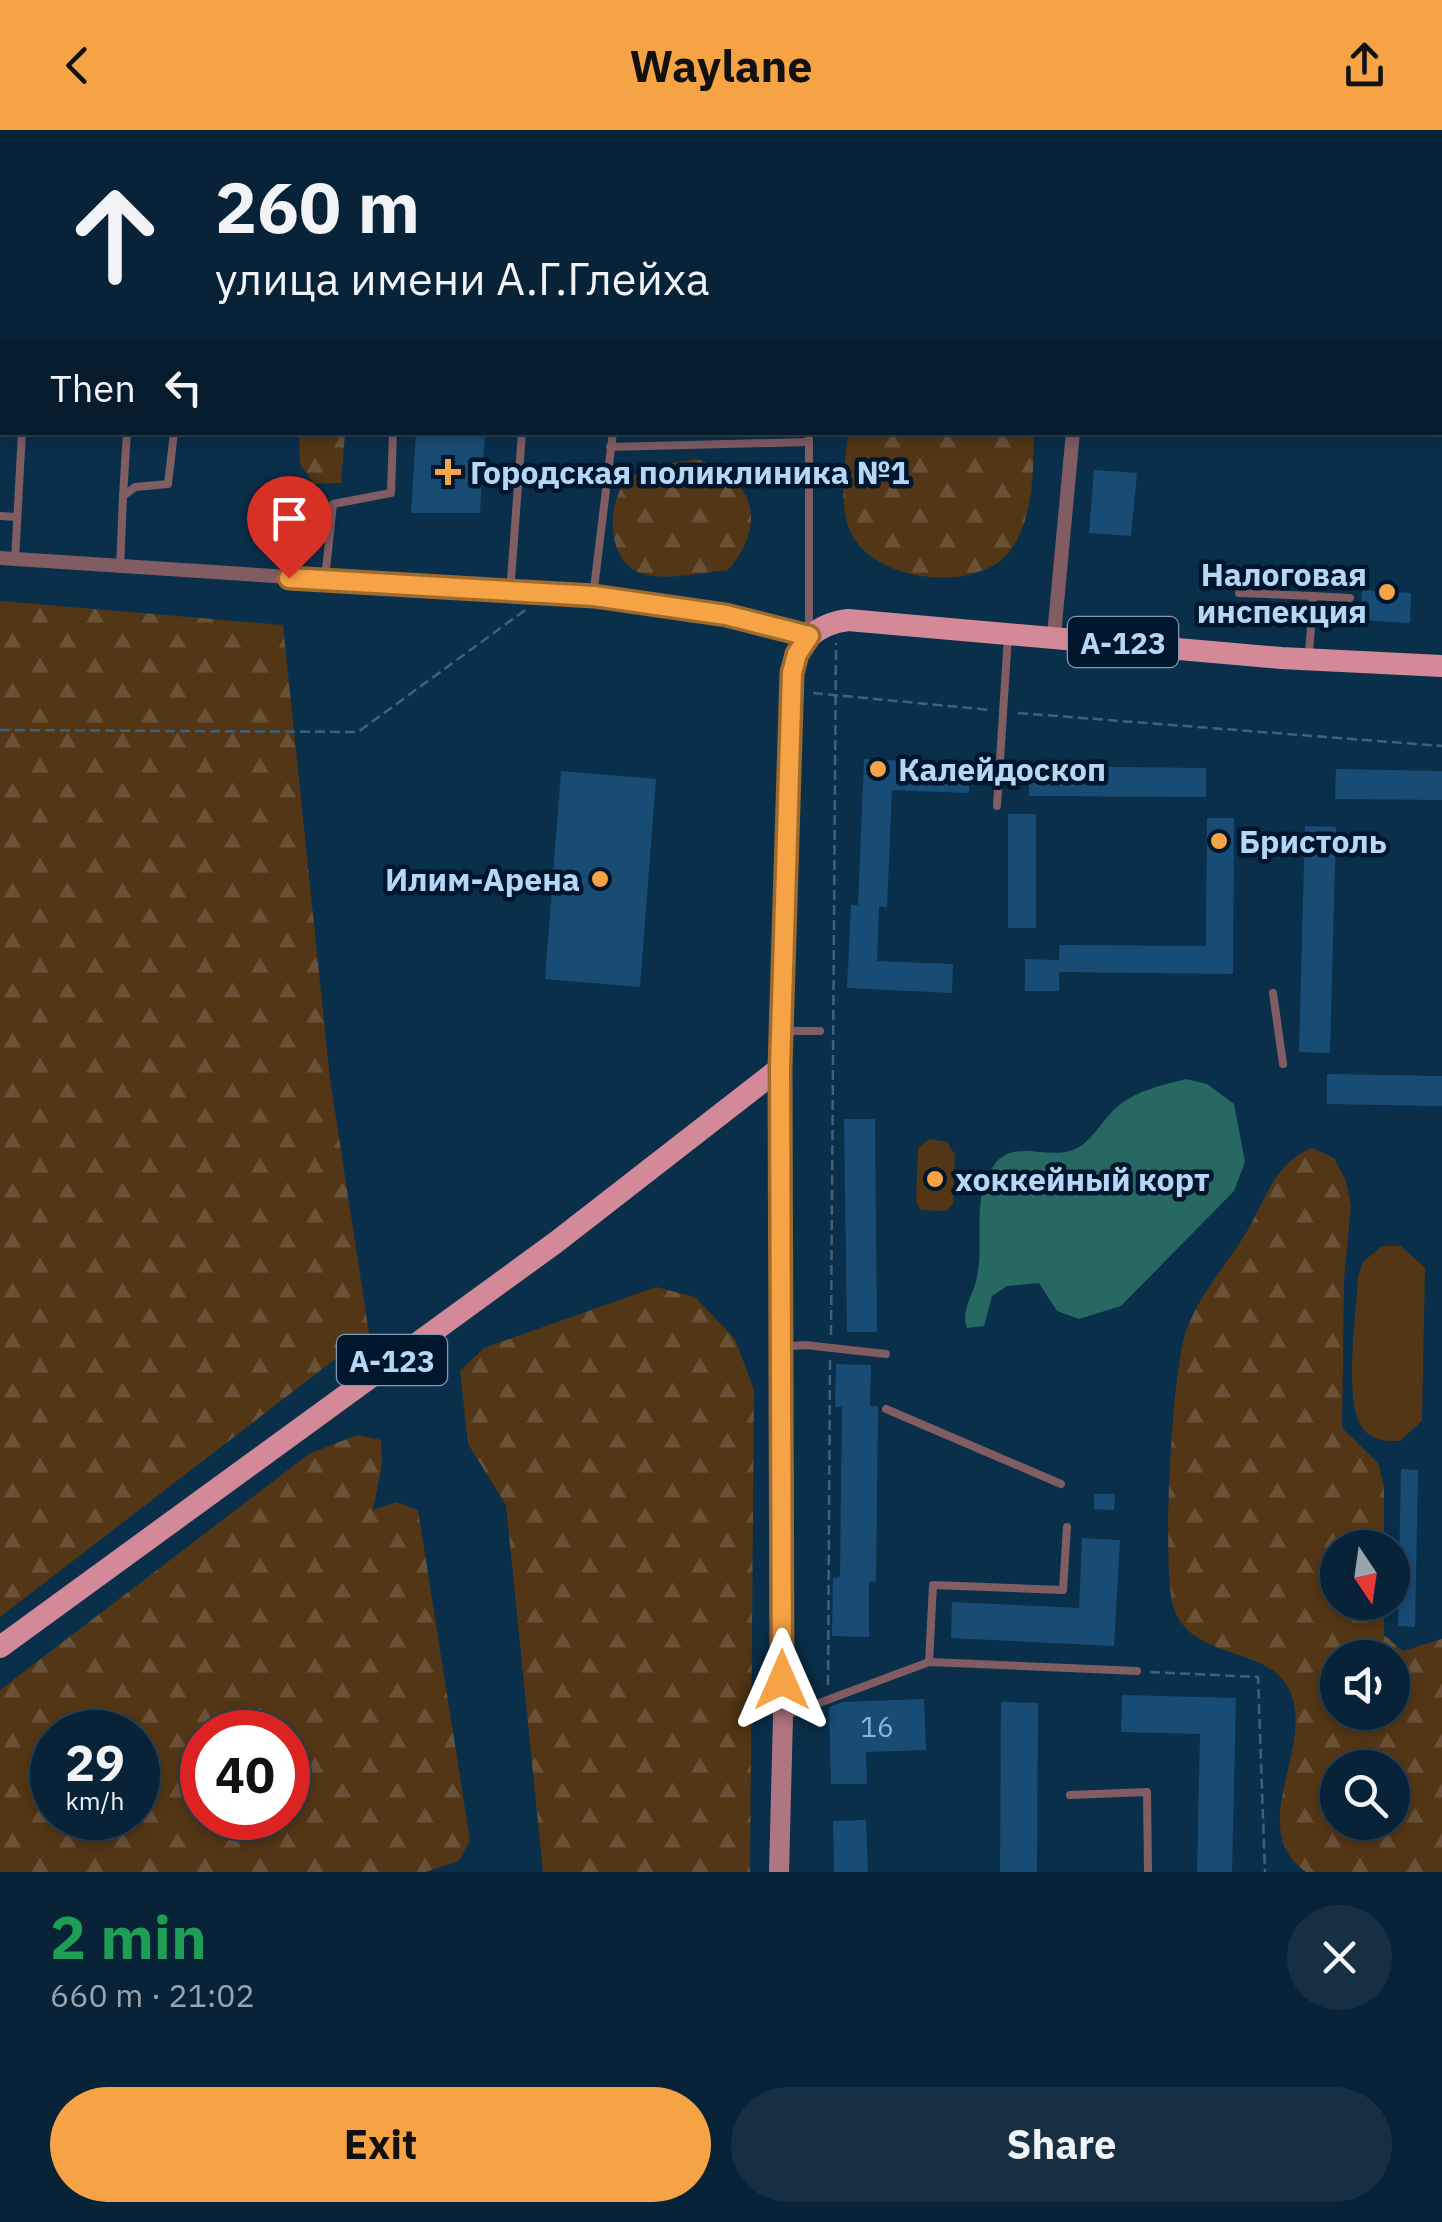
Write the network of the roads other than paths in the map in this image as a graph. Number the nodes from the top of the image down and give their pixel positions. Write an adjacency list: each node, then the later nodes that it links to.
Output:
1 (22, 435): 12 (lane)
2 (128, 435): 10 (lane)
3 (174, 435): 10 (lane)
4 (393, 435): 15 (lane)
5 (522, 435): 17 (lane)
6 (612, 435): 9 (lane)
7 (1072, 435): 22 (street)
8 (809, 437): 9 (lane); 23 (lane)
9 (610, 448): 18 (lane)
10 (123, 496): 14 (lane)
11 (0, 516): 12 (lane)
12 (17, 517): 13 (lane)
13 (7, 559): 14 (street)
14 (120, 569): 15 (street)
15 (324, 580): 17 (street)
16 (1239, 592): 19 (lane)
17 (510, 594): 18 (street)
18 (594, 596): 23 (street)
19 (1313, 596): 20 (lane); 24 (lane)
20 (1350, 598)
21 (1008, 632): 22 (main road, А-123); 23 (main road, А-123); 26 (lane)
22 (1054, 635): 24 (main road, А-123)
23 (809, 636): 28 (main road)
24 (1309, 660): 25 (main road, А-123)
25 (1442, 666)
26 (997, 806)
27 (1273, 993): 30 (lane)
28 (781, 1031): 29 (lane); 31 (main road)
29 (820, 1032)
30 (1283, 1064)
31 (780, 1068): 32 (street); 37 (main road, А-123)
32 (780, 1347): 33 (lane); 40 (street)
33 (886, 1354)
34 (886, 1408): 35 (lane)
35 (1061, 1484)
36 (1067, 1527): 38 (lane)
37 (0, 1647)
38 (928, 1662): 39 (lane); 40 (lane)
39 (1137, 1672)
40 (783, 1716): 42 (street)
41 (1070, 1796): 43 (lane)
42 (779, 1872)
43 (1148, 1872)

